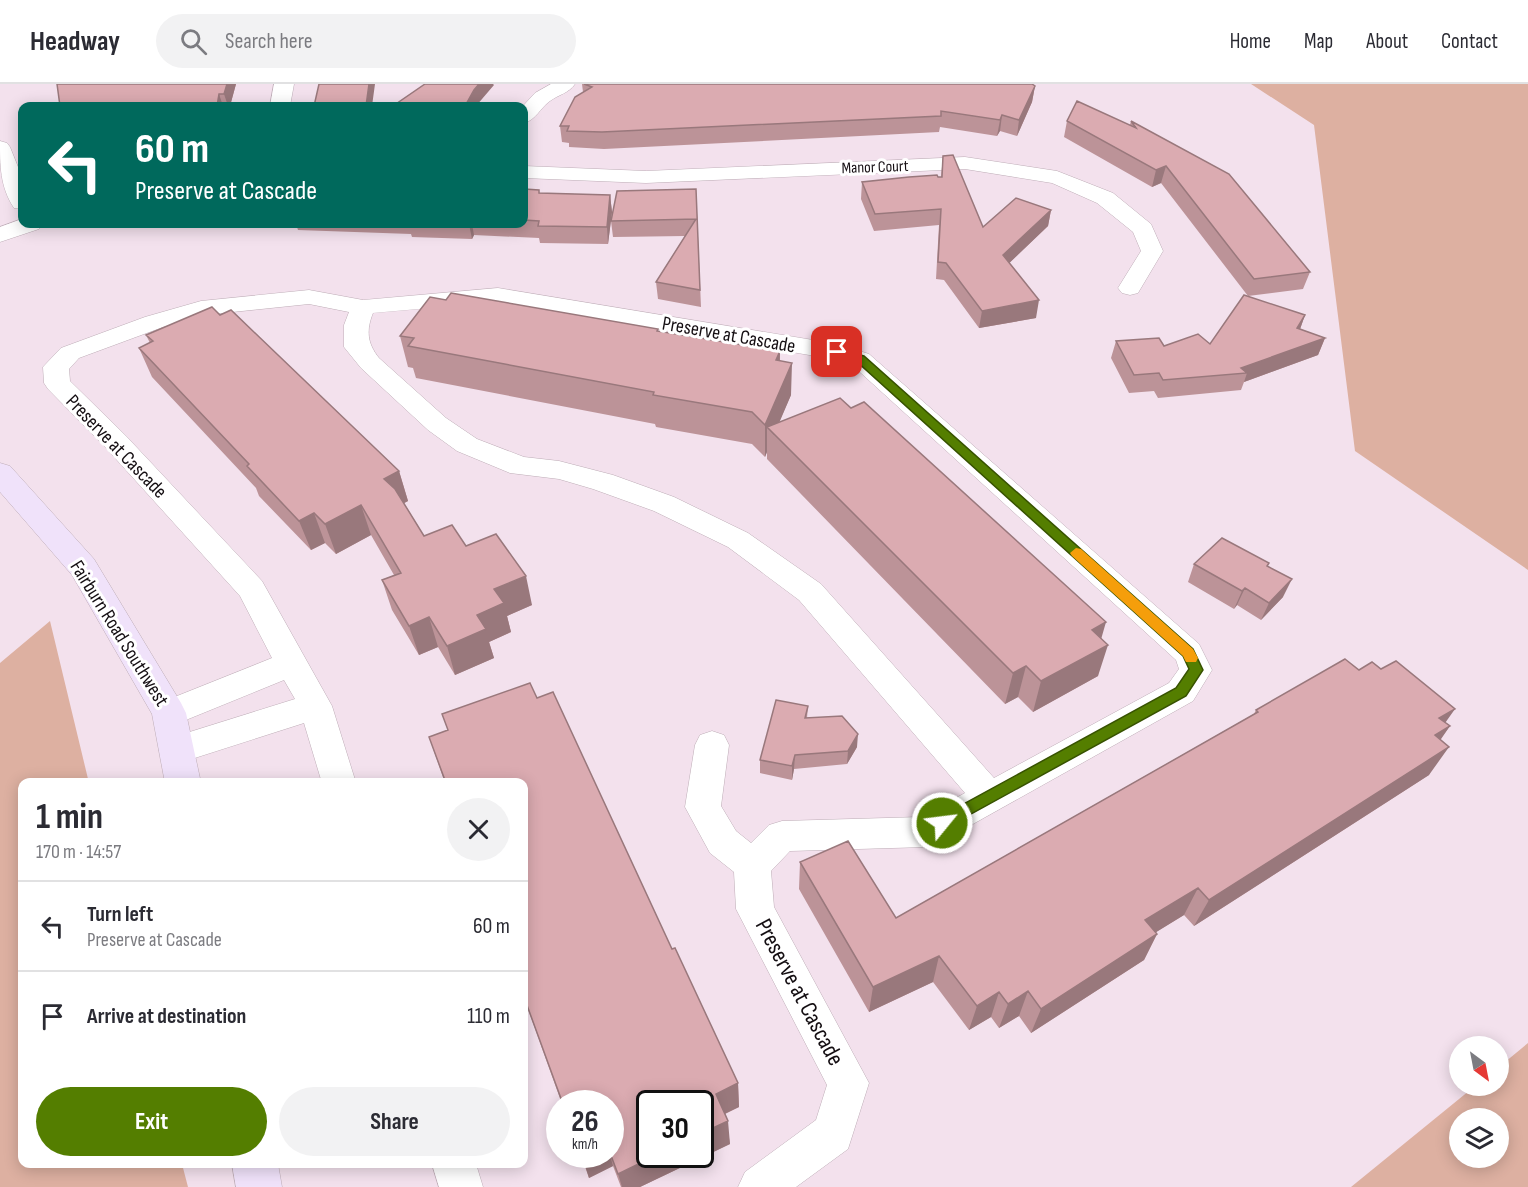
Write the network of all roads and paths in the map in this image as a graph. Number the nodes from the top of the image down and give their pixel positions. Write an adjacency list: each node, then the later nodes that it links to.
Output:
1 (284, 84): 3 (street)
2 (565, 84): 4 (street)
3 (281, 102)
4 (528, 113)
5 (0, 147): 7 (street)
6 (528, 172): 10 (street, Manor Court)
7 (18, 192)
8 (20, 228): 9 (street)
9 (0, 235)
10 (1130, 288)
11 (363, 307): 13 (street, Preserve at Cascade); 20 (street); 20 (street, Preserve at Cascade)
12 (0, 473): 15 (street, Fairburn Road Southwest)
13 (292, 663): 14 (street, Preserve at Cascade); 15 (street)
14 (315, 706): 17 (street); 19 (street, Preserve at Cascade)
15 (169, 713): 17 (street, Fairburn Road Southwest)
16 (712, 745): 21 (street)
17 (176, 750): 18 (street, Fairburn Road Southwest)
18 (182, 778)
19 (337, 778)
20 (989, 797): 21 (street, Preserve at Cascade)
21 (752, 865): 26 (street, Preserve at Cascade)
22 (256, 1168): 24 (street)
23 (455, 1168): 25 (street)
24 (259, 1187)
25 (461, 1187)
26 (760, 1187)

